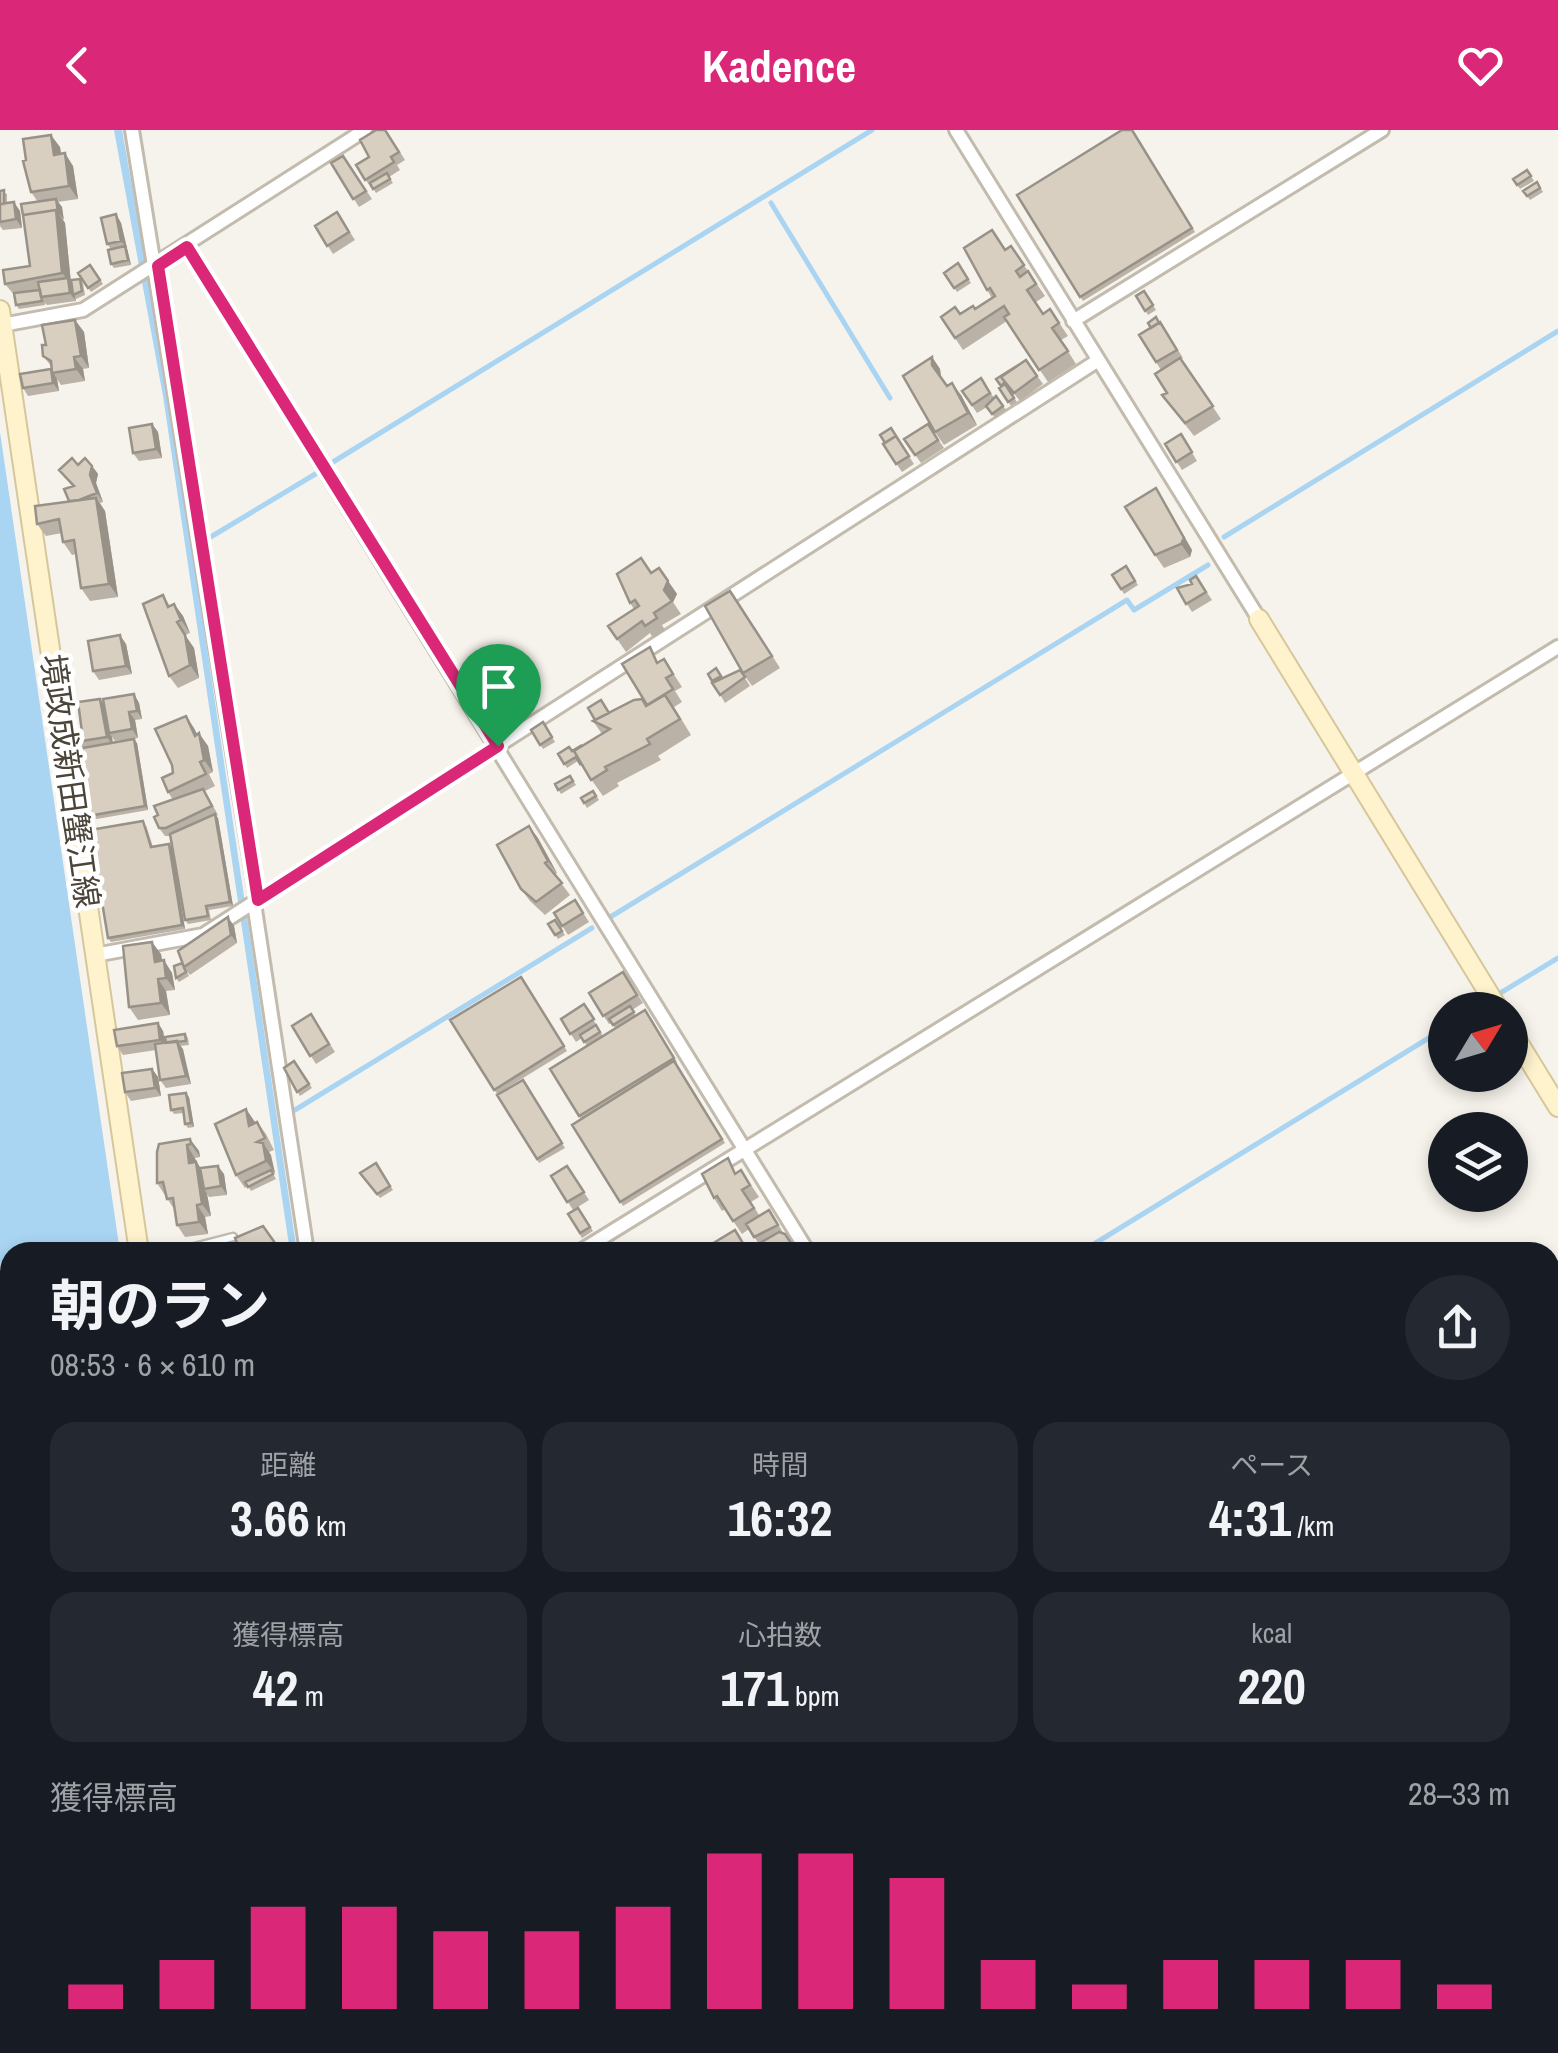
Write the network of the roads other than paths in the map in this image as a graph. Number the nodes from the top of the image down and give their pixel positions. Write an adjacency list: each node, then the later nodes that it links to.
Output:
1 (132, 130): 6 (street)
2 (365, 130): 5 (street)
3 (956, 130): 8 (street)
4 (1382, 130): 8 (street)
5 (187, 247): 6 (street); 12 (street)
6 (158, 266): 7 (street); 14 (street)
7 (1, 317): 15 (main road, 境政成新田蟹江線)
8 (1073, 321): 9 (street)
9 (1097, 361): 10 (street); 12 (street)
10 (1259, 619): 13 (main road)
11 (1558, 647): 13 (street)
12 (498, 746): 14 (street); 19 (street)
13 (1354, 774): 16 (main road); 19 (street)
14 (254, 903): 15 (street); 23 (street)
15 (95, 954): 21 (main road, 境政成新田蟹江線)
16 (1487, 992)
17 (1528, 1058): 18 (main road)
18 (1558, 1107)
19 (744, 1150): 24 (street); 25 (street)
20 (233, 1237): 22 (lane)
21 (138, 1242)
22 (214, 1242)
23 (305, 1242)
24 (595, 1242)
25 (802, 1242)

